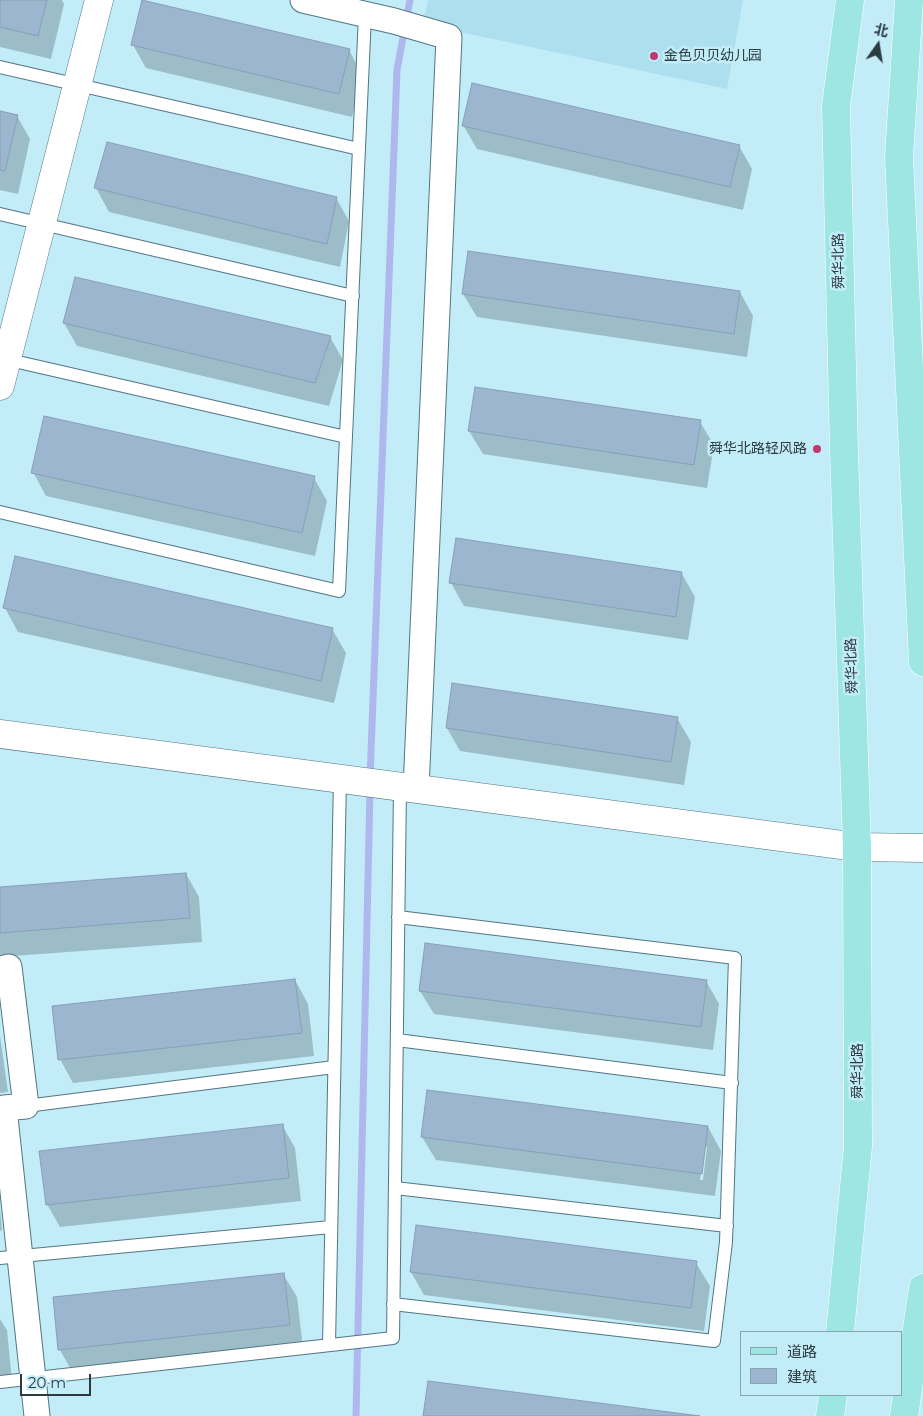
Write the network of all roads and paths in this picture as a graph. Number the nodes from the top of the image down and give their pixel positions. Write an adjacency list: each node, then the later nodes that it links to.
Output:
1 (99, 0): 7 (street)
2 (303, 0): 5 (street)
3 (850, 0): 19 (main road, 舜华北路)
4 (909, 0): 16 (main road)
5 (366, 14): 8 (lane); 18 (street)
6 (0, 67): 7 (lane)
7 (77, 84): 8 (lane); 10 (street)
8 (359, 149): 11 (lane)
9 (0, 214): 10 (lane)
10 (42, 223): 11 (lane); 12 (street)
11 (353, 296): 14 (lane)
12 (3, 359): 13 (street); 14 (lane)
13 (0, 386)
14 (346, 437): 15 (lane)
15 (0, 512)
16 (923, 662)
17 (0, 734): 18 (street)
18 (379, 784): 19 (street); 21 (lane); 24 (lane)
19 (857, 847): 20 (street); 33 (main road, 舜华北路)
20 (923, 848)
21 (398, 917): 23 (lane); 25 (lane)
22 (0, 968): 26 (street)
23 (397, 1040): 25 (lane); 27 (lane)
24 (334, 1067): 26 (lane); 28 (lane)
25 (732, 1083): 29 (lane)
26 (10, 1107): 30 (street)
27 (395, 1188): 29 (lane); 32 (lane)
28 (331, 1226): 30 (lane); 34 (lane)
29 (727, 1226): 32 (lane)
30 (10, 1257): 35 (street)
31 (923, 1288): 40 (main road)
32 (393, 1304): 34 (lane)
33 (840, 1331)
34 (329, 1345): 35 (lane)
35 (32, 1379): 36 (lane); 38 (street)
36 (0, 1382)
37 (833, 1396): 39 (main road)
38 (36, 1416)
39 (830, 1416)
40 (904, 1416)

